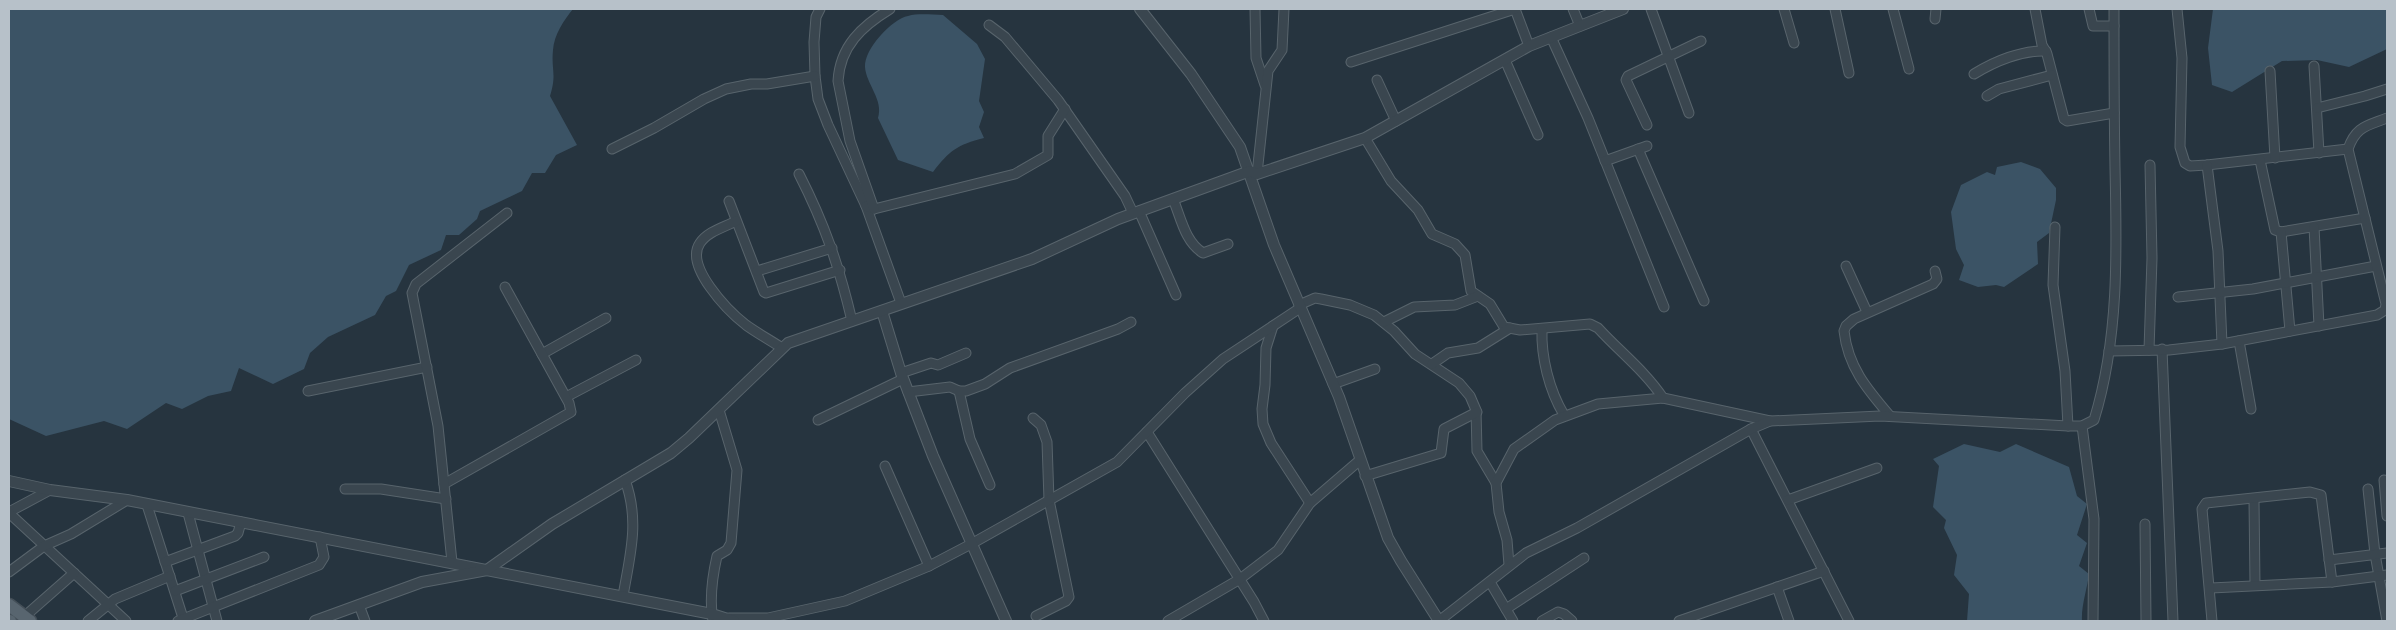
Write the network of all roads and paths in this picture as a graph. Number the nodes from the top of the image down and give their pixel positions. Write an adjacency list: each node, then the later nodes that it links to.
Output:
1 (820, 9): 36 (street)
2 (890, 9): 62 (street)
3 (1140, 9): 58 (street)
4 (1255, 9): 38 (street)
5 (1284, 9): 38 (street)
6 (1515, 9): 25 (street); 29 (street)
7 (1573, 9): 20 (street)
8 (1623, 9): 20 (street)
9 (1651, 9): 27 (street)
10 (1784, 9): 24 (street)
11 (1835, 9): 33 (street)
12 (1893, 9): 31 (street)
13 (1936, 9): 18 (street)
14 (2035, 9): 26 (street)
15 (2089, 9): 21 (street)
16 (2114, 9): 21 (street)
17 (2177, 9): 57 (street)
18 (1935, 19)
19 (989, 25): 42 (street)
20 (1580, 26): 22 (street)
21 (2114, 26): 44 (street)
22 (1551, 37): 25 (street); 55 (street)
23 (1701, 41): 27 (street)
24 (1794, 43)
25 (1529, 46): 28 (street)
26 (2046, 51): 34 (street); 35 (street)
27 (1668, 55): 43 (street); 47 (street)
28 (1505, 60): 46 (street); 48 (street)
29 (1351, 62)
30 (2314, 66): 41 (street)
31 (1909, 68)
32 (2270, 71): 53 (street)
33 (1850, 73)
34 (1974, 74)
35 (2052, 75): 40 (street); 44 (street)
36 (815, 76): 50 (street); 62 (street)
37 (1377, 80): 46 (street)
38 (1266, 88): 58 (street)
39 (2387, 88): 41 (street)
40 (1988, 96)
41 (2316, 108): 52 (street)
42 (1064, 109): 62 (street); 63 (street)
43 (1690, 113)
44 (2114, 113): 104 (street)
45 (2387, 118): 51 (street)
46 (1396, 121): 49 (street)
47 (1647, 125)
48 (1538, 135)
49 (1365, 138): 58 (street); 82 (street)
50 (612, 149)
51 (2348, 149): 52 (street); 65 (street)
52 (2319, 152): 53 (street)
53 (2275, 158): 54 (street)
54 (2260, 160): 57 (street); 69 (street)
55 (1605, 161): 84 (street); 87 (street)
56 (2150, 165): 103 (street)
57 (2207, 165): 80 (street)
58 (1253, 172): 60 (street); 86 (street)
59 (798, 174): 71 (street)
60 (1173, 199): 63 (street); 70 (street)
61 (729, 200): 66 (street)
62 (870, 207): 85 (street)
63 (1136, 212): 81 (street); 85 (street)
64 (507, 213): 109 (street)
65 (2365, 218): 68 (street); 73 (street)
66 (736, 221): 75 (street); 101 (street)
67 (2055, 227): 126 (street)
68 (2314, 227): 69 (street); 77 (street)
69 (2281, 232): 78 (street)
70 (1228, 244)
71 (832, 248): 74 (street); 75 (street)
72 (1846, 266): 89 (street)
73 (2376, 266): 77 (street); 95 (street)
74 (840, 270): 75 (street); 91 (street)
75 (757, 271)
76 (1935, 271): 89 (street)
77 (2317, 277): 78 (street); 95 (street)
78 (2285, 282): 80 (street); 98 (street)
79 (505, 287): 106 (street)
80 (2221, 293): 83 (street); 100 (street)
81 (1176, 295)
82 (1478, 296): 93 (street); 96 (street)
83 (2178, 297)
84 (1704, 302)
85 (901, 303): 88 (street)
86 (1299, 306): 93 (street); 94 (street); 112 (street)
87 (1664, 307)
88 (882, 311): 91 (street); 111 (street)
89 (1867, 312): 122 (street)
90 (606, 318): 106 (street)
91 (852, 321): 101 (street)
92 (1131, 322): 114 (street)
93 (1384, 322): 108 (street)
94 (1273, 326): 129 (street); 148 (street)
95 (2319, 326): 98 (street)
96 (1510, 328): 97 (street); 108 (street)
97 (1542, 329): 117 (street); 121 (street)
98 (2290, 331): 99 (street)
99 (2239, 341): 100 (street); 118 (street)
100 (2222, 344): 102 (street)
101 (782, 348): 119 (street)
102 (2169, 349): 103 (street); 210 (street)
103 (2149, 350): 104 (street)
104 (2109, 351): 127 (street)
105 (966, 353): 111 (street)
106 (542, 354): 116 (street)
107 (636, 360): 116 (street)
108 (1432, 364): 120 (street)
109 (427, 367): 113 (street); 138 (street)
110 (1375, 369): 112 (street)
111 (902, 376): 115 (street); 124 (street)
112 (1333, 384): 130 (street)
113 (308, 391)
114 (959, 391): 115 (street); 139 (street)
115 (908, 392): 156 (street)
116 (566, 398): 138 (street)
117 (1663, 398): 121 (street); 125 (street)
118 (2251, 409)
119 (719, 410): 134 (street); 189 (street)
120 (1476, 412): 133 (street); 137 (street)
121 (1564, 415): 137 (street)
122 (1890, 416): 125 (street); 126 (street)
123 (1033, 418): 145 (street)
124 (818, 420)
125 (1770, 421): 128 (street)
126 (2068, 426): 127 (street)
127 (2082, 426): 208 (street)
128 (1751, 429): 146 (street); 166 (street)
129 (1147, 432): 145 (street); 175 (street)
130 (1360, 460): 133 (street); 148 (street)
131 (885, 466): 167 (street)
132 (1877, 468): 146 (street)
133 (1365, 476): 201 (street)
134 (625, 480): 168 (street); 182 (street)
135 (2384, 480): 152 (street)
136 (9, 481): 140 (street)
137 (1496, 483): 166 (street)
138 (444, 484): 143 (street)
139 (990, 485)
140 (50, 490): 144 (street); 150 (street)
141 (345, 490): 143 (street)
142 (2368, 490): 160 (street)
143 (446, 499): 165 (street)
144 (127, 500): 149 (street); 157 (street)
145 (1049, 500): 156 (street); 188 (street)
146 (1788, 500): 169 (street)
147 (2254, 500): 163 (street); 178 (street); 180 (street)
148 (1310, 503): 175 (street)
149 (147, 505): 151 (street); 164 (street)
150 (9, 512): 157 (street)
151 (188, 513): 153 (street); 158 (street)
152 (2387, 516)
153 (241, 522): 155 (street); 158 (street)
154 (2145, 524): 209 (street)
155 (320, 537): 165 (street); 186 (street)
156 (973, 543): 167 (street); 198 (street)
157 (44, 546): 170 (street); 171 (street)
158 (198, 551): 164 (street); 174 (street)
159 (2387, 553): 160 (street)
160 (2375, 554): 163 (street); 172 (street)
161 (264, 557): 174 (street)
162 (1584, 558): 187 (street)
163 (2329, 560): 177 (street)
164 (166, 562): 173 (street)
165 (452, 562): 168 (street)
166 (1509, 565): 176 (street)
167 (929, 566): 192 (street)
168 (487, 570): 182 (street); 185 (street)
169 (1824, 571): 179 (street); 207 (street)
170 (9, 572)
171 (74, 573): 184 (street); 190 (street)
172 (2383, 575): 177 (street); 212 (street)
173 (170, 576): 181 (street); 184 (street)
174 (206, 580): 181 (street); 186 (street)
175 (1240, 580): 199 (street); 200 (street)
176 (1490, 582): 187 (street); 201 (street)
177 (2332, 582): 178 (street)
178 (2255, 585): 180 (street)
179 (1777, 588): 205 (street); 206 (street)
180 (2210, 588): 211 (street)
181 (175, 591): 191 (street)
182 (623, 596): 189 (street)
183 (9, 605): 190 (main road)
184 (108, 605): 193 (street); 194 (street)
185 (359, 605): 196 (street); 197 (street)
186 (214, 607): 191 (street); 195 (street)
187 (1506, 609): 202 (street)
188 (1036, 616)
189 (712, 618): 192 (street)
190 (27, 619)
191 (182, 620)
192 (731, 620)
193 (88, 621)
194 (126, 621)
195 (217, 621)
196 (315, 621)
197 (366, 621)
198 (1006, 621)
199 (1168, 621)
200 (1264, 621)
201 (1439, 621)
202 (1513, 621)
203 (1542, 621): 204 (street)
204 (1572, 621)
205 (1679, 621)
206 (1789, 621)
207 (1849, 621)
208 (2093, 621)
209 (2146, 621)
210 (2172, 621)
211 (2212, 621)
212 (2387, 621)

